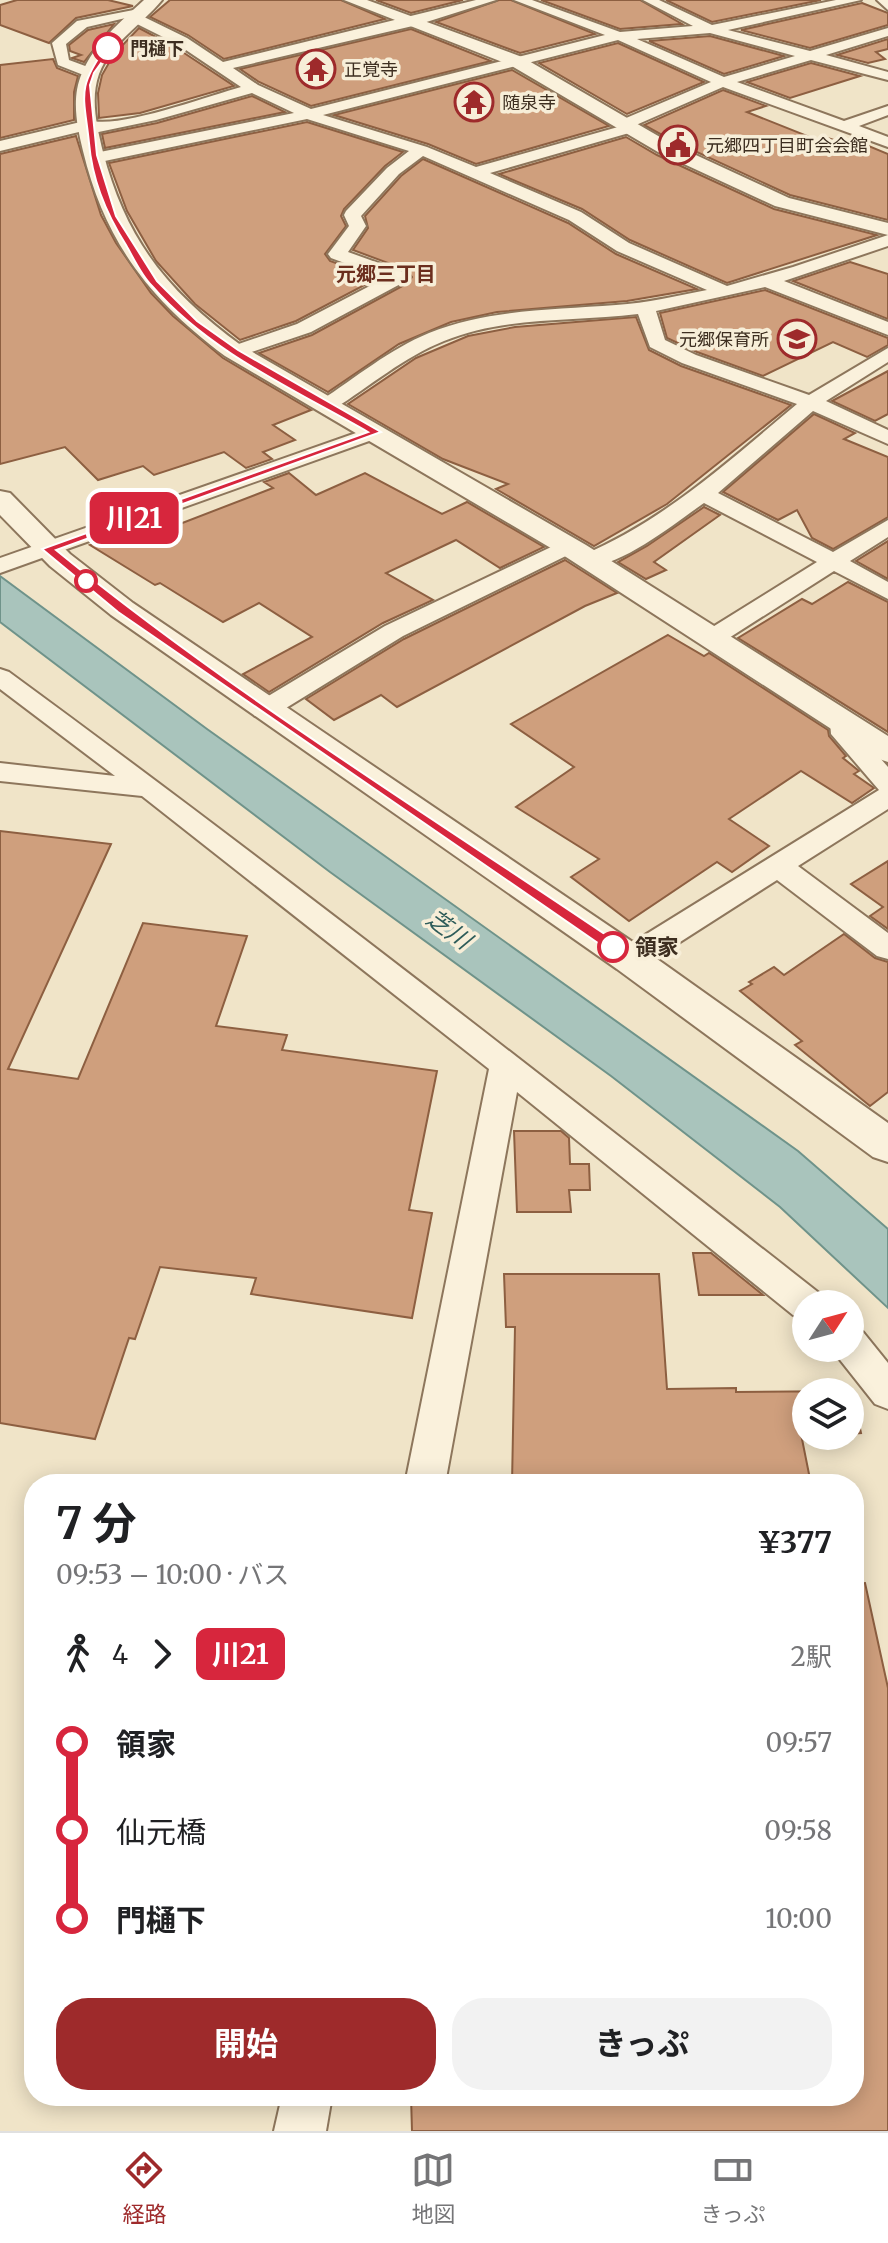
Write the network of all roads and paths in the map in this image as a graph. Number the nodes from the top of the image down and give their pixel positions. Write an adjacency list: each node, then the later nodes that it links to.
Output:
1 (352, 0): 9 (street)
2 (490, 0): 9 (street)
3 (520, 0): 12 (street)
4 (649, 0): 10 (street)
5 (855, 0): 10 (street)
6 (883, 0): 7 (street)
7 (888, 6)
8 (145, 9): 15 (street); 16 (street); 16 (street)
9 (410, 21): 14 (street); 15 (street)
10 (710, 29): 12 (street); 13 (street)
11 (888, 32): 13 (street)
12 (619, 36): 14 (street); 18 (street)
13 (810, 55): 17 (street); 18 (street)
14 (516, 61): 21 (street); 22 (street)
15 (220, 67): 19 (street)
16 (91, 73): 24 (street)
17 (888, 76)
18 (723, 82): 22 (street); 23 (street)
19 (253, 88): 21 (street); 24 (street)
20 (888, 110): 23 (street)
21 (309, 114): 27 (street); 28 (street)
22 (628, 126): 29 (street); 30 (street)
23 (845, 126): 25 (street)
24 (89, 127): 26 (street); 28 (street)
25 (888, 142)
26 (0, 146)
27 (421, 150): 29 (street); 36 (street)
28 (95, 158): 36 (street)
29 (475, 172): 33 (street)
30 (888, 229)
31 (888, 240): 32 (street)
32 (764, 280): 33 (street); 35 (street)
33 (724, 291): 34 (street)
34 (645, 307): 38 (street); 39 (street)
35 (888, 329)
36 (234, 352): 39 (street)
37 (888, 354): 38 (street)
38 (811, 402): 41 (street); 42 (street)
39 (327, 405): 40 (street)
40 (376, 432): 45 (street); 46 (street)
41 (888, 438)
42 (703, 494): 46 (street); 47 (street)
43 (0, 499): 45 (street)
44 (888, 527): 47 (street)
45 (39, 552): 48 (street); 52 (street)
46 (580, 553): 50 (street); 52 (street)
47 (830, 562): 49 (street); 50 (street)
48 (0, 566)
49 (888, 592)
50 (712, 638): 53 (street)
51 (0, 677): 57 (street)
52 (264, 710): 61 (street)
53 (843, 722): 54 (street); 56 (street)
54 (888, 751)
55 (0, 772): 57 (street)
56 (888, 784)
57 (149, 788): 62 (street)
58 (888, 797): 59 (street)
59 (777, 865): 60 (street); 61 (street)
60 (888, 948)
61 (630, 959): 63 (street)
62 (506, 1065): 64 (street); 67 (street)
63 (888, 1145)
64 (792, 1293)
65 (864, 1362): 66 (street)
66 (888, 1392)
67 (427, 1474)
68 (305, 2106): 69 (street)
69 (300, 2131)

